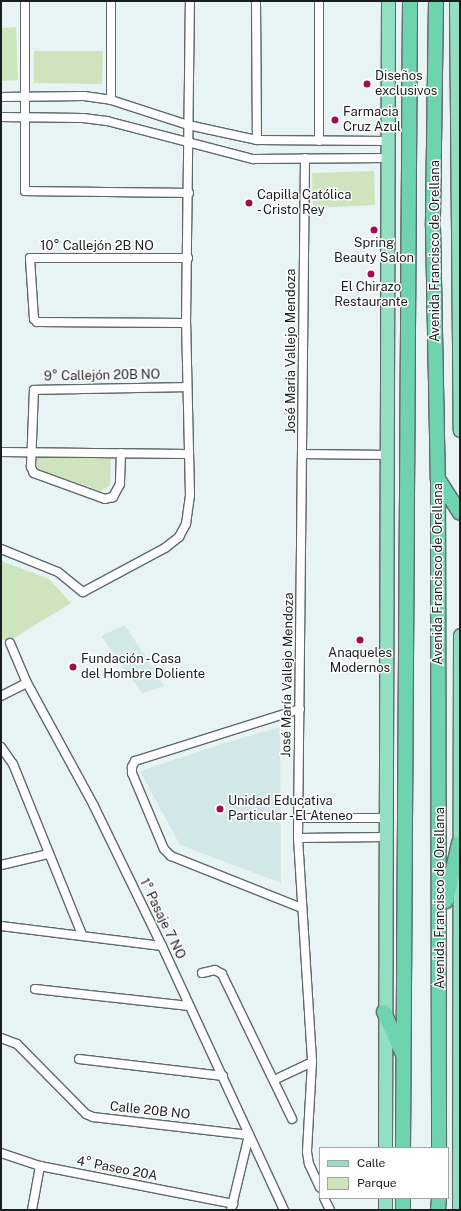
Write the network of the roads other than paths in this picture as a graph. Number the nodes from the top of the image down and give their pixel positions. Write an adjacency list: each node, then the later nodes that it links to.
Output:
1 (25, 1): 11 (street)
2 (112, 1): 12 (street)
3 (190, 1): 15 (street)
4 (256, 1): 16 (street)
5 (319, 1): 17 (street)
6 (388, 1): 18 (main road)
7 (410, 1): 59 (highway, Avenida Francisco de Orellana)
8 (436, 1): 33 (highway, Avenida Francisco de Orellana)
9 (456, 1): 26 (main road, Avenida Francisco de Orellana)
10 (1, 97): 11 (street)
11 (24, 97): 12 (street); 14 (street)
12 (111, 100): 15 (street)
13 (1, 117): 14 (street)
14 (25, 119): 19 (street); 22 (street)
15 (188, 125): 16 (street); 19 (street)
16 (256, 140): 17 (street)
17 (319, 141): 18 (street)
18 (387, 141): 21 (main road)
19 (188, 143): 20 (street); 22 (street)
20 (305, 158): 21 (street); 31 (street, José María Vallejo Mendoza)
21 (387, 158): 32 (main road)
22 (189, 193): 23 (street)
23 (188, 258): 24 (street); 24 (street, 10° Callejón 2B NO)
24 (186, 323): 25 (street)
25 (187, 387): 28 (street, 9° Callejón 20B NO); 30 (street)
26 (460, 430)
27 (1, 452): 28 (street)
28 (33, 453): 29 (street); 29 (street)
29 (121, 453): 30 (street)
30 (187, 454): 35 (street)
31 (303, 454): 32 (street); 40 (street, José María Vallejo Mendoza)
32 (387, 456): 43 (main road)
33 (438, 479): 34 (highway); 50 (highway, Avenida Francisco de Orellana)
34 (460, 513)
35 (1, 549)
36 (460, 635): 46 (main road, Avenida Francisco de Orellana)
37 (10, 643): 38 (street, 1° Pasaje 7 NO)
38 (27, 682): 39 (street); 53 (street, 1° Pasaje 7 NO)
39 (1, 696)
40 (300, 709): 42 (street, José María Vallejo Mendoza); 49 (street)
41 (1, 746): 47 (street)
42 (298, 818): 43 (street); 45 (street, José María Vallejo Mendoza)
43 (385, 818): 44 (main road)
44 (385, 837): 45 (street); 57 (main road)
45 (298, 838): 49 (street, José María Vallejo Mendoza)
46 (459, 843): 50 (highway); 83 (main road, Avenida Francisco de Orellana)
47 (48, 854): 48 (street); 52 (street)
48 (1, 865)
49 (302, 908): 61 (street, José María Vallejo Mendoza)
50 (441, 924): 68 (highway, Avenida Francisco de Orellana)
51 (1, 926): 52 (street)
52 (82, 935): 53 (street)
53 (162, 946): 56 (street, 1° Pasaje 7 NO)
54 (202, 973): 63 (street)
55 (36, 988): 56 (street)
56 (189, 1006): 62 (street, 1° Pasaje 7 NO)
57 (384, 1012): 59 (highway); 66 (main road)
58 (1, 1038): 65 (street, Calle 20B NO)
59 (404, 1056): 67 (highway, Avenida Francisco de Orellana)
60 (80, 1059): 62 (street)
61 (312, 1062): 63 (street); 71 (street, José María Vallejo Mendoza)
62 (223, 1076): 65 (street, 1° Pasaje 7 NO)
63 (274, 1080): 64 (street)
64 (292, 1119)
65 (249, 1134): 76 (street); 78 (street, 1° Pasaje 7 NO)
66 (384, 1147)
67 (403, 1147)
68 (440, 1147)
69 (1, 1153): 70 (street, 4° Paseo 20A)
70 (40, 1166): 76 (street, 4° Paseo 20A); 77 (street)
71 (319, 1186)
72 (324, 1199): 79 (street)
73 (385, 1199): 80 (main road)
74 (403, 1199): 81 (highway)
75 (439, 1199): 82 (highway)
76 (232, 1207)
77 (32, 1210)
78 (284, 1210)
79 (330, 1210)
80 (385, 1210)
81 (403, 1210)
82 (438, 1210)
83 (459, 1210)

